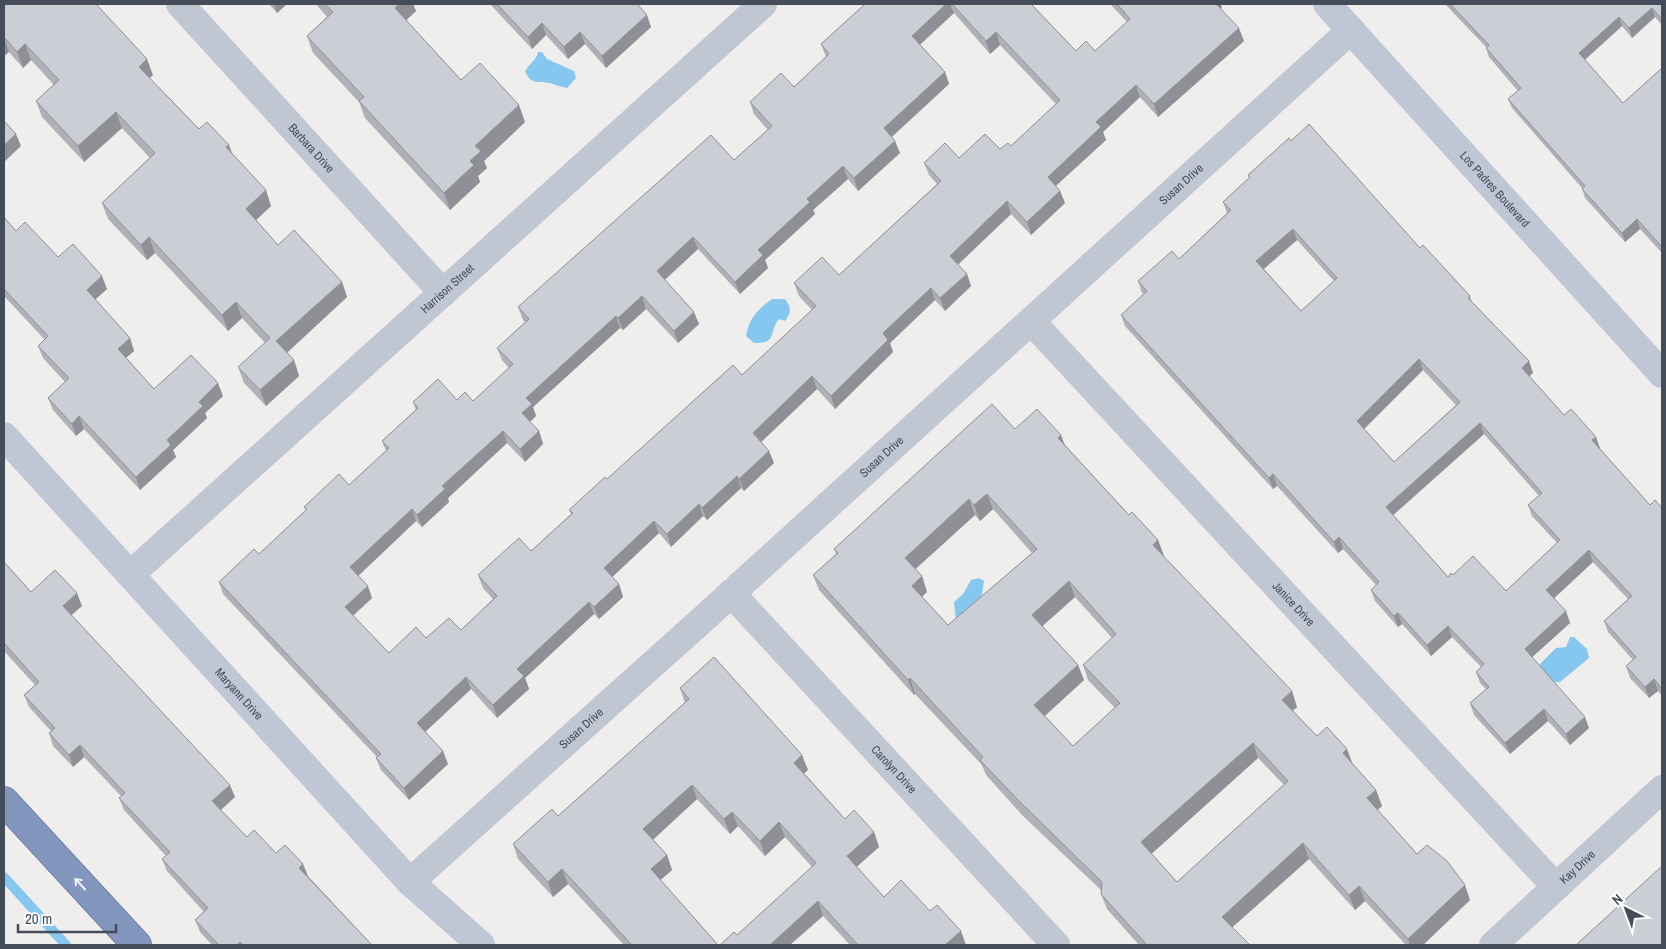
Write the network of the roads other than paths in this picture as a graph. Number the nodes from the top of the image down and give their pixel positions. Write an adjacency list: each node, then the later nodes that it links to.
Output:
1 (180, 4): 5 (street, Barbara Drive)
2 (1327, 4): 4 (street, Los Padres Boulevard)
3 (747, 9): 5 (street, Harrison Street)
4 (1350, 30): 6 (street, Susan Drive); 7 (street, Los Padres Boulevard)
5 (443, 293): 9 (street, Harrison Street)
6 (1031, 321): 10 (street, Susan Drive); 14 (street, Janice Drive)
7 (1662, 374)
8 (4, 436): 9 (street, Maryann Drive)
9 (131, 574): 13 (street, Maryann Drive)
10 (732, 593): 13 (street, Susan Drive); 17 (street, Carolyn Drive)
11 (1662, 789): 14 (street, Kay Drive)
12 (4, 801): 15 (highway, one-way to 12)
13 (410, 882): 16 (street, Maryann Drive)
14 (1556, 887): 18 (street, Kay Drive)
15 (137, 945)
16 (481, 945)
17 (1056, 945)
18 (1493, 945)

